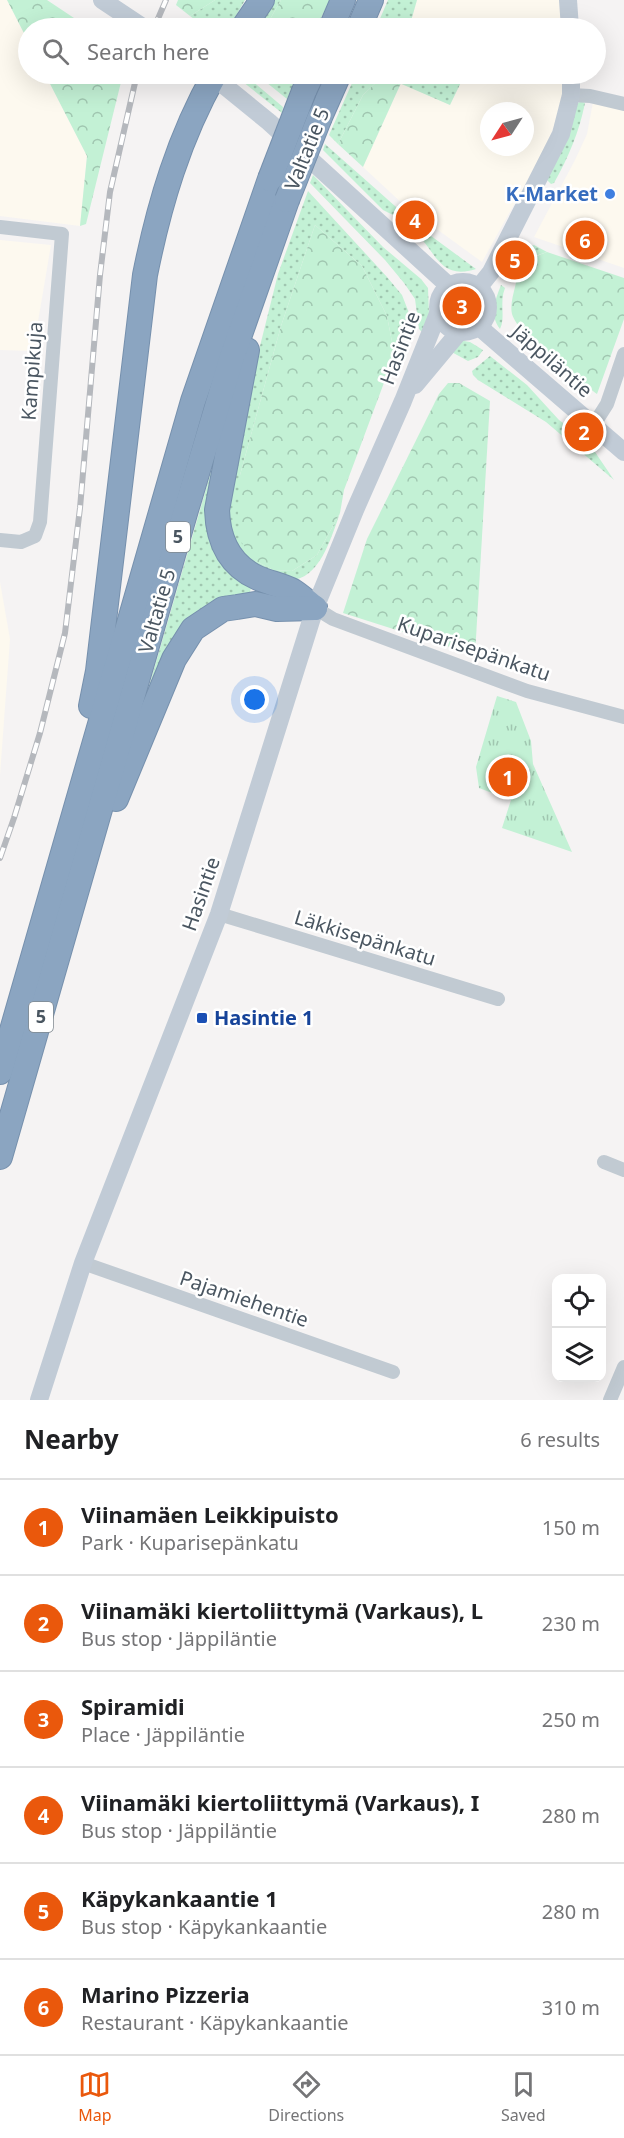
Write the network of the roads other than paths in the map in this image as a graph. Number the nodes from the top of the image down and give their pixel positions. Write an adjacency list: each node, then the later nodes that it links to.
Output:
1 (102, 0): 6 (main road)
2 (262, 0): 7 (highway)
3 (344, 0): 8 (highway)
4 (372, 0): 9 (highway)
5 (568, 0): 10 (main road)
6 (129, 18)
7 (250, 18)
8 (336, 18)
9 (364, 18)
10 (569, 18)
11 (208, 84): 32 (highway)
12 (225, 84): 20 (main road)
13 (307, 84): 32 (highway, Valtatie 5 / 5, bridge)
14 (335, 84): 19 (highway, Valtatie 5 / 5, bridge)
15 (572, 84): 16 (main road)
16 (571, 95): 17 (street); 21 (main road)
17 (624, 104)
18 (0, 227): 29 (street, Kampikuja)
19 (257, 284): 30 (highway); 33 (highway, Valtatie 5 / 5)
20 (449, 286): 21 (main road); 22 (main road)
21 (478, 287): 23 (main road)
22 (439, 311): 24 (main road); 26 (main road, Hasintie)
23 (478, 327): 24 (main road); 27 (main road, Jäppiläntie)
24 (460, 331): 26 (main road, Hasintie)
25 (624, 354): 27 (street)
26 (403, 401): 30 (main road, Hasintie)
27 (593, 426): 28 (main road, Jäppiläntie)
28 (624, 452)
29 (0, 540)
30 (315, 608): 31 (street, Kuparisepänkatu); 33 (highway); 34 (main road, Hasintie)
31 (624, 717)
32 (88, 769): 36 (highway, Valtatie 5 / 5)
33 (81, 877): 37 (highway, Valtatie 5 / 5)
34 (219, 914): 35 (street, Läkkisepänkatu); 40 (main road, Hasintie)
35 (498, 999)
36 (0, 1072)
37 (0, 1157)
38 (604, 1162): 39 (street)
39 (624, 1170)
40 (83, 1263): 42 (street, Pajamiehentie); 43 (main road, Hasintie)
41 (624, 1367): 44 (street)
42 (393, 1372)
43 (39, 1400)
44 (610, 1400)

